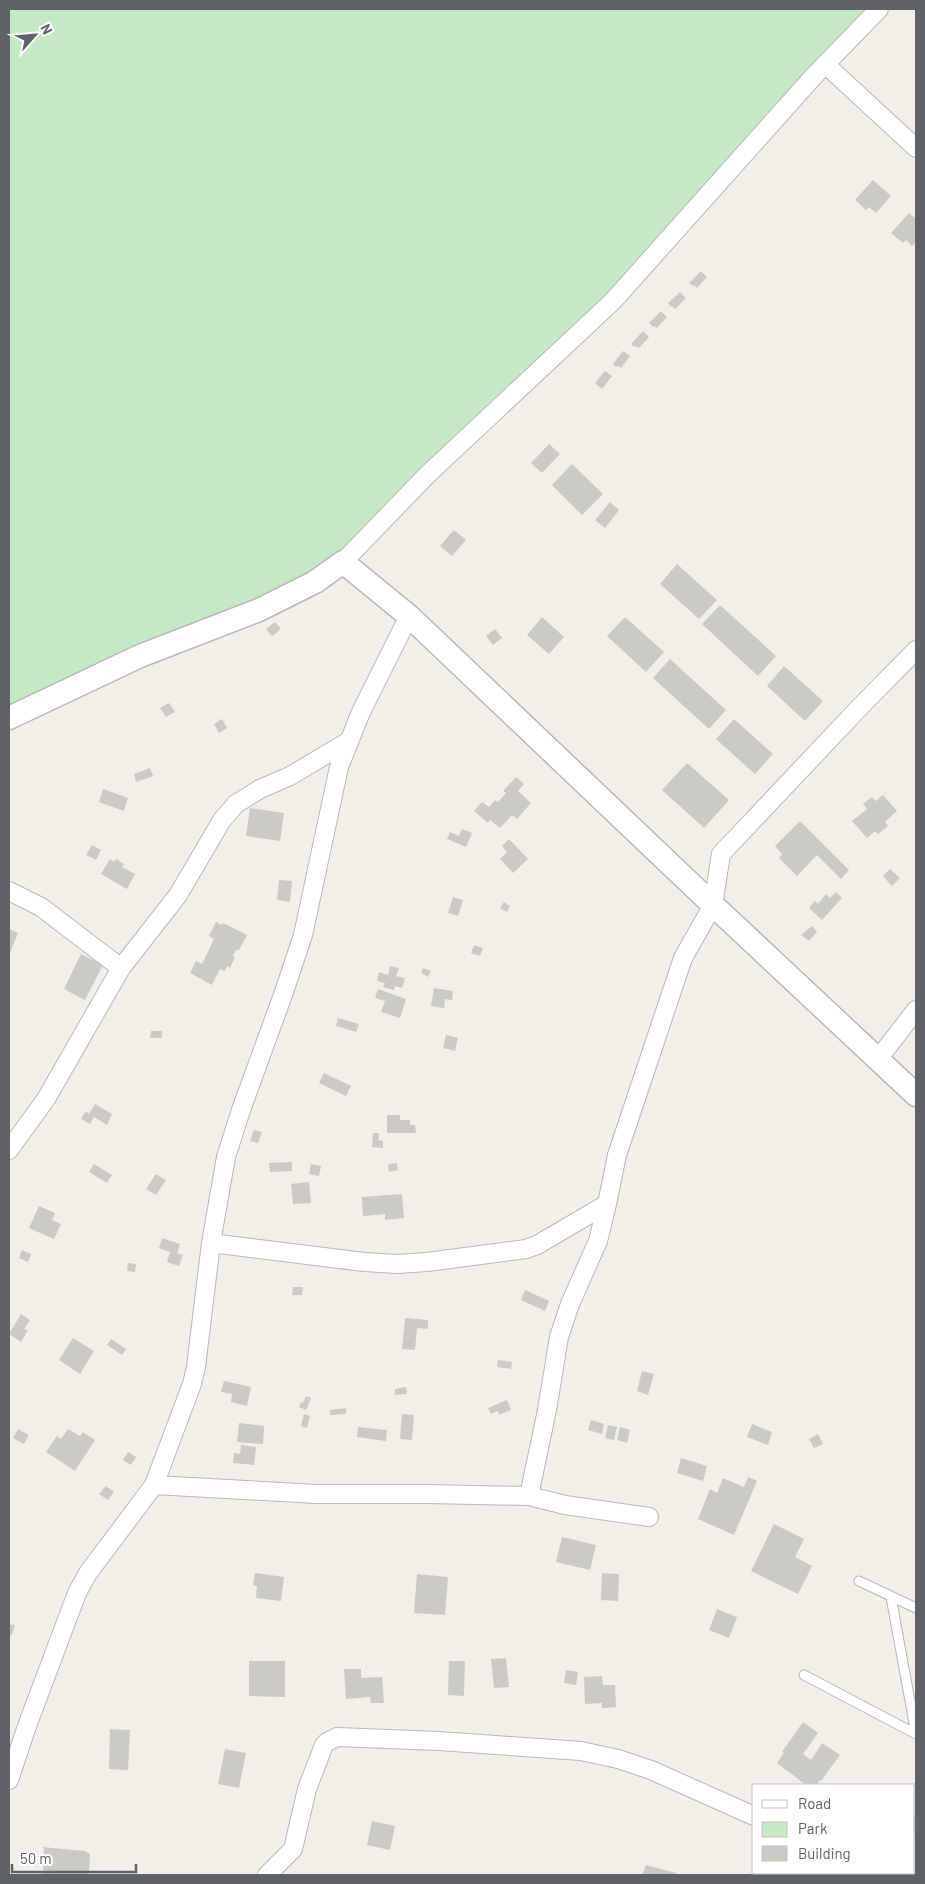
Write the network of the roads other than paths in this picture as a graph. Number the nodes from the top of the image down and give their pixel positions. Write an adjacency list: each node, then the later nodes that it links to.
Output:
1 (878, 9): 2 (street)
2 (825, 64): 3 (street); 4 (street)
3 (916, 148)
4 (342, 562): 5 (street); 7 (street)
5 (410, 616): 8 (street); 10 (street)
6 (916, 650): 10 (street)
7 (9, 718)
8 (349, 741): 11 (street); 17 (street)
9 (9, 891): 11 (street)
10 (713, 905): 13 (street); 16 (street)
11 (121, 968): 15 (street)
12 (916, 1010): 13 (street)
13 (878, 1059): 14 (street)
14 (916, 1095)
15 (9, 1150)
16 (607, 1204): 17 (street); 19 (street)
17 (212, 1243): 18 (street)
18 (154, 1485): 19 (street); 26 (street)
19 (529, 1496): 20 (street)
20 (649, 1516)
21 (859, 1581): 22 (lane)
22 (891, 1597): 23 (lane); 25 (lane)
23 (916, 1608)
24 (804, 1675): 25 (lane)
25 (916, 1734)
26 (9, 1780)
27 (752, 1815): 28 (street)
28 (267, 1875)

